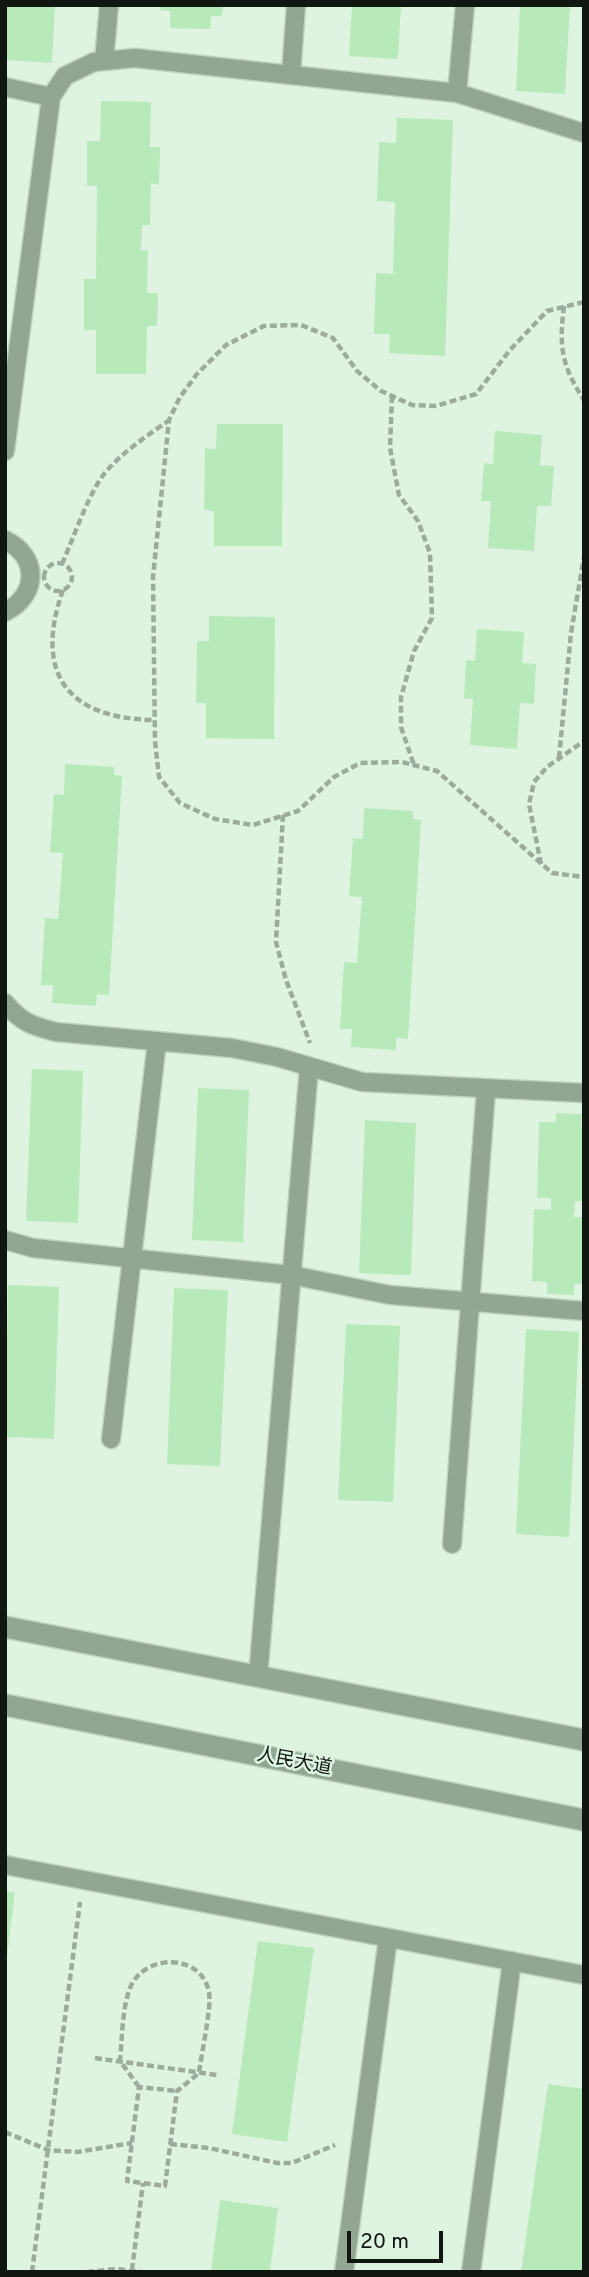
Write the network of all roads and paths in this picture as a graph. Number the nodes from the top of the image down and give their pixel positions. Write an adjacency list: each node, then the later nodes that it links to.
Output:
1 (109, 5): 4 (lane)
2 (296, 5): 5 (lane)
3 (464, 5): 7 (lane)
4 (104, 61): 5 (lane); 8 (lane)
5 (291, 75): 7 (lane)
6 (5, 87): 8 (lane)
7 (457, 93): 9 (lane)
8 (51, 97): 15 (lane)
9 (584, 133)
10 (584, 302): 11 (path)
11 (564, 306): 12 (path); 13 (path)
12 (392, 396): 14 (path); 24 (path)
13 (584, 400)
14 (169, 420): 18 (path); 21 (path)
15 (5, 452)
16 (5, 540): 20 (lane)
17 (584, 557): 23 (path)
18 (62, 564): 19 (path); 19 (path)
19 (62, 590): 21 (path)
20 (5, 612)
21 (155, 720): 25 (path)
22 (584, 741): 23 (path)
23 (559, 758): 26 (path)
24 (414, 765): 25 (path); 26 (path)
25 (283, 815): 30 (path)
26 (541, 864): 27 (path)
27 (584, 877)
28 (5, 1003): 29 (lane)
29 (157, 1041): 30 (lane); 34 (lane)
30 (309, 1067): 31 (lane); 35 (lane)
31 (486, 1090): 32 (lane); 36 (lane)
32 (584, 1093)
33 (5, 1240): 34 (lane)
34 (132, 1259): 35 (lane); 38 (lane)
35 (291, 1275): 36 (lane); 41 (lane)
36 (470, 1302): 37 (lane); 39 (lane)
37 (584, 1311)
38 (111, 1439)
39 (452, 1544)
40 (5, 1628): 41 (street)
41 (258, 1677): 43 (street)
42 (5, 1705): 44 (street, 人民大道)
43 (584, 1740)
44 (584, 1820)
45 (5, 1865): 46 (lane)
46 (83, 1880): 47 (lane); 60 (path)
47 (388, 1938): 48 (lane); 56 (lane)
48 (512, 1961): 49 (lane); 68 (lane)
49 (584, 1975)
50 (96, 2058): 51 (path)
51 (120, 2061): 52 (path); 52 (path); 54 (path)
52 (198, 2073): 53 (path); 55 (path)
53 (217, 2075)
54 (139, 2087): 55 (path); 58 (path)
55 (177, 2091): 59 (path)
56 (364, 2117): 59 (path); 67 (lane)
57 (5, 2132): 60 (path)
58 (132, 2143): 60 (path); 61 (path)
59 (170, 2144): 61 (path)
60 (48, 2150): 64 (path)
61 (143, 2183): 63 (path)
62 (120, 2270): 63 (path); 65 (path)
63 (132, 2270): 66 (path)
64 (32, 2272)
65 (88, 2272)
66 (142, 2272)
67 (344, 2272)
68 (471, 2272)

